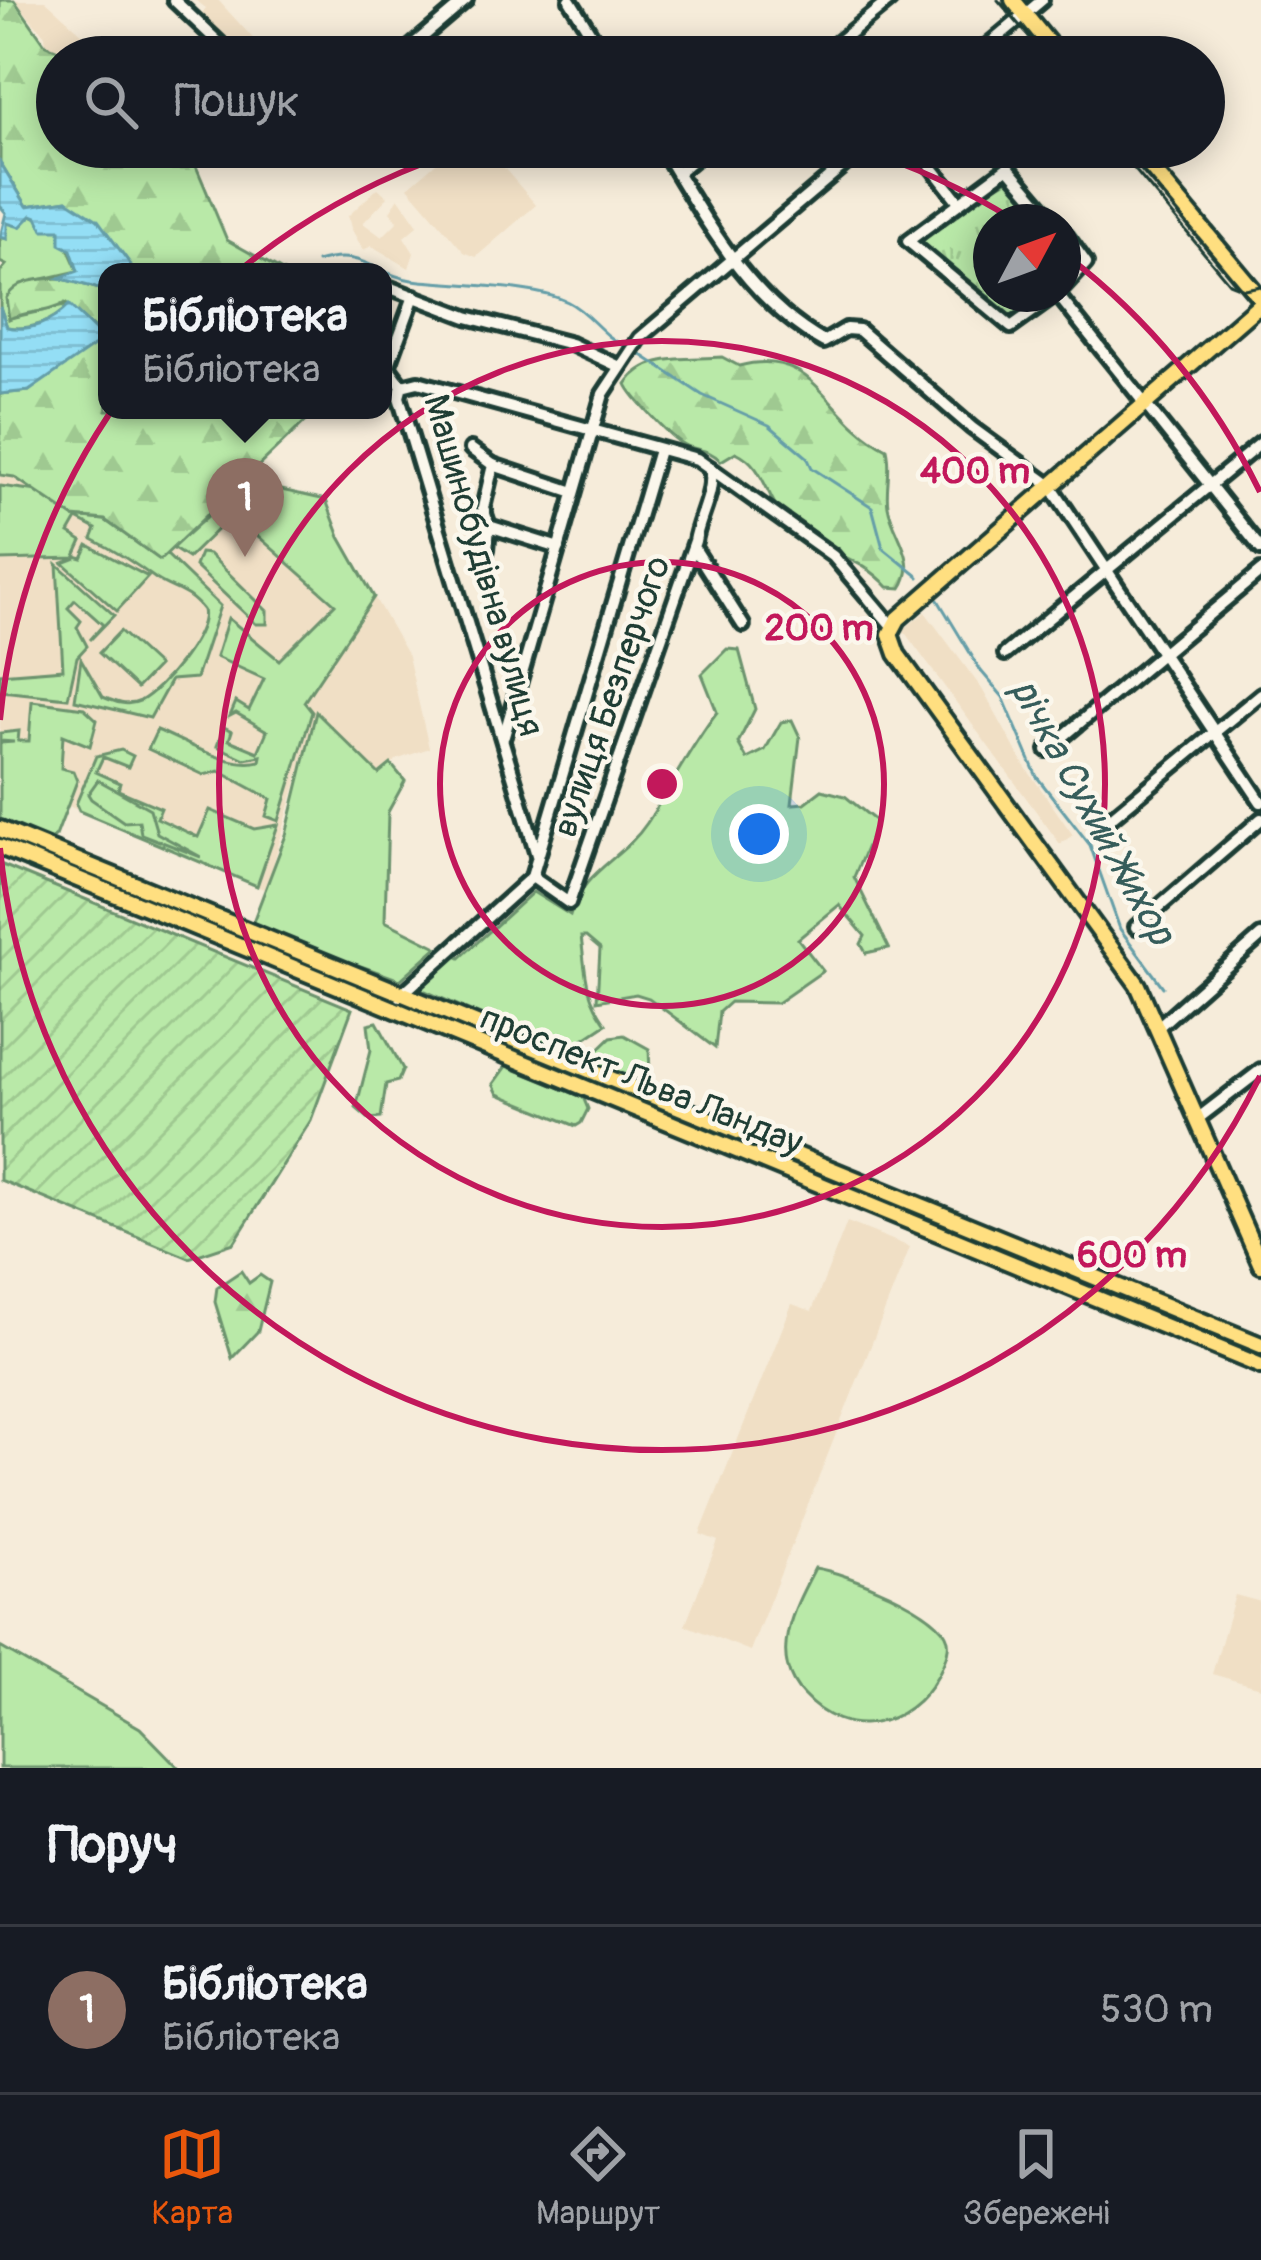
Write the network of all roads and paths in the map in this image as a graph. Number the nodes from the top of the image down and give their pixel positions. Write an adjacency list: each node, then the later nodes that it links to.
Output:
1 (174, 0): 8 (street)
2 (466, 0): 9 (street)
3 (570, 0): 10 (street)
4 (890, 0): 11 (street)
5 (1013, 0): 7 (main road)
6 (1042, 0): 7 (street)
7 (1025, 14): 12 (street); 13 (main road)
8 (213, 36)
9 (424, 36)
10 (592, 36)
11 (846, 36)
12 (999, 36)
13 (1043, 36)
14 (674, 168): 21 (street)
15 (683, 168): 21 (street)
16 (840, 168): 24 (street)
17 (932, 168): 22 (street)
18 (1007, 168): 22 (street)
19 (1009, 168): 23 (street)
20 (1153, 168): 25 (main road)
21 (677, 173): 24 (street)
22 (958, 202): 27 (street)
23 (1040, 204)
24 (731, 260): 34 (street); 44 (street)
25 (1256, 281): 29 (main road)
26 (392, 288): 28 (street)
27 (973, 295)
28 (415, 296): 33 (street, Машинобудівна вулиця); 34 (street)
29 (1261, 301): 37 (main road)
30 (993, 312): 31 (street)
31 (1032, 312)
32 (1074, 312): 37 (street)
33 (392, 357)
34 (618, 366): 38 (street)
35 (392, 373): 36 (street, Машинобудівна вулиця)
36 (403, 386): 38 (street); 60 (street, Машинобудівна вулиця)
37 (1145, 406): 44 (main road); 45 (street)
38 (592, 429): 41 (street); 46 (street)
39 (1261, 443): 45 (street)
40 (471, 448): 42 (street)
41 (659, 450): 43 (street); 67 (street)
42 (493, 465): 46 (street); 47 (street)
43 (708, 466): 48 (street, вулиця Безперчого); 55 (street)
44 (1050, 485): 52 (street); 55 (main road)
45 (1208, 488): 50 (street); 52 (street)
46 (574, 492): 49 (street)
47 (489, 526): 49 (street); 51 (street)
48 (695, 541): 54 (street); 68 (street, вулиця Безперчого)
49 (559, 548): 60 (street)
50 (1261, 549)
51 (487, 550)
52 (1110, 568): 56 (street); 57 (street)
53 (1261, 572): 56 (street)
54 (743, 625)
55 (891, 630): 72 (main road)
56 (1162, 652): 59 (street); 61 (street)
57 (1005, 654)
58 (1261, 694): 59 (street)
59 (1217, 731): 62 (street); 64 (street)
60 (504, 736): 67 (street, Машинобудівна вулиця)
61 (1047, 750)
62 (1261, 802)
63 (1261, 819): 69 (street)
64 (1106, 822)
65 (0, 829): 71 (main road, проспект Льва Ландау)
66 (0, 847): 74 (main road, проспект Льва Ландау)
67 (538, 858): 68 (street)
68 (532, 877): 71 (street)
69 (1136, 927)
70 (1261, 936): 72 (street)
71 (400, 996): 73 (main road, проспект Льва Ландау)
72 (1156, 1028): 76 (main road)
73 (521, 1044): 74 (main road); 78 (main road, проспект Льва Ландау)
74 (515, 1061): 79 (main road, проспект Льва Ландау)
75 (1261, 1070): 76 (street)
76 (1196, 1120): 77 (main road)
77 (1260, 1257)
78 (1167, 1307): 79 (main road); 80 (main road, проспект Льва Ландау)
79 (1160, 1325): 81 (main road, проспект Льва Ландау)
80 (1261, 1346)
81 (1261, 1366)

